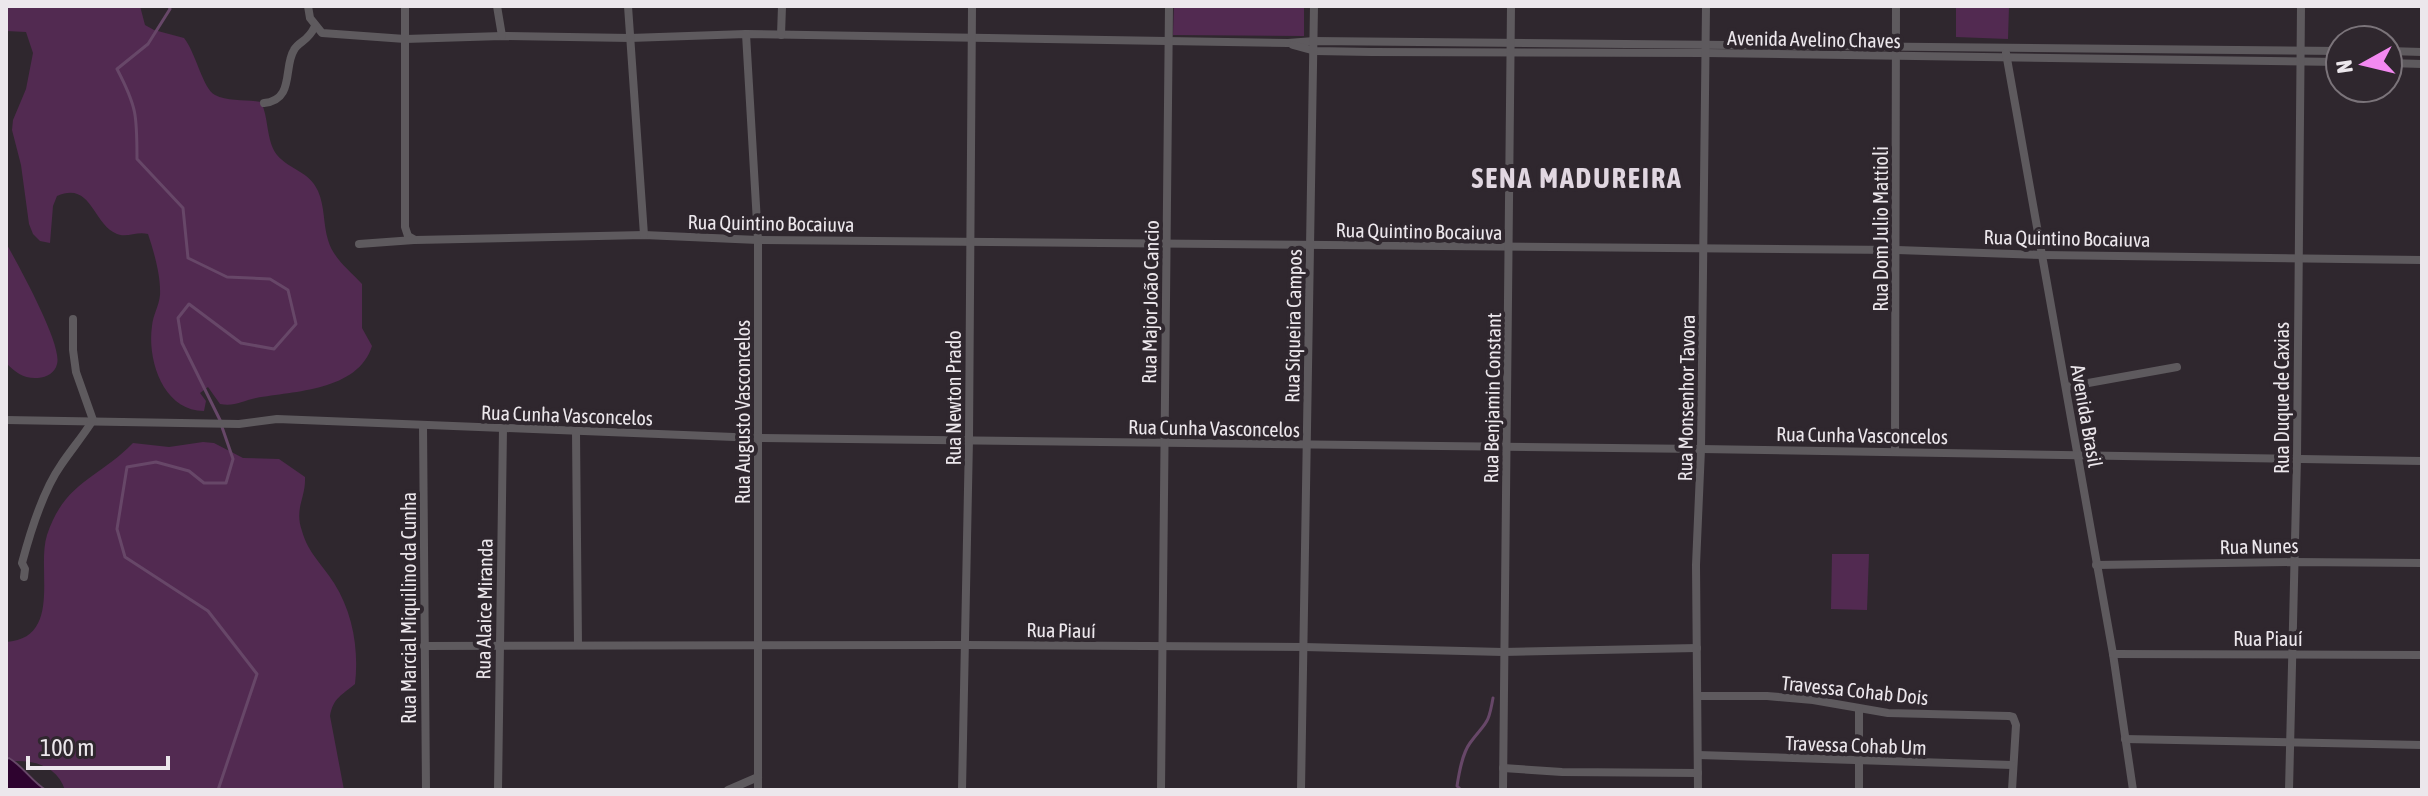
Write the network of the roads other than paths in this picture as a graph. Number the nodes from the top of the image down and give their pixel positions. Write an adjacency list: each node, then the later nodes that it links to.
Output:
1 (308, 6): 13 (street)
2 (405, 6): 18 (street)
3 (497, 6): 16 (street)
4 (628, 6): 17 (street)
5 (782, 6): 15 (street)
6 (972, 6): 19 (street, Rua Newton Prado)
7 (1169, 6): 20 (street, Rua Major João Cancio)
8 (1314, 6): 23 (street, Rua Siqueira Campos)
9 (1511, 6): 21 (street, Rua Benjamin Constant)
10 (1706, 6): 24 (street, Rua Monsenhor Tavora)
11 (1896, 6): 22 (street, Rua Dom Julio Mattioli)
12 (2301, 6): 25 (street, Rua Duque de Caxias)
13 (315, 26): 18 (street, Avenida Avelino Chaves); 32 (street)
14 (746, 34): 15 (street, Avenida Avelino Chaves); 17 (street, Avenida Avelino Chaves); 35 (street, Rua Augusto Vasconcelos)
15 (781, 35): 19 (street, Avenida Avelino Chaves)
16 (502, 36): 17 (street, Avenida Avelino Chaves); 18 (street, Avenida Avelino Chaves)
17 (630, 38): 33 (street)
18 (405, 39): 34 (street)
19 (972, 39): 20 (street, Avenida Avelino Chaves); 36 (street, Rua Newton Prado)
20 (1169, 42): 23 (street, Avenida Avelino Chaves); 38 (street, Rua Major João Cancio)
21 (1511, 43): 23 (street, Avenida Avelino Chaves); 24 (street, Avenida Avelino Chaves); 27 (street, Rua Benjamin Constant)
22 (1895, 45): 24 (street, Avenida Avelino Chaves); 28 (street, Avenida Avelino Chaves); 29 (street, Rua Dom Julio Mattioli)
23 (1314, 46): 27 (street, Avenida Avelino Chaves); 39 (street, Rua Siqueira Campos)
24 (1706, 49): 27 (street, Avenida Avelino Chaves); 29 (street, Avenida Avelino Chaves); 41 (street, Rua Monsenhor Tavora)
25 (2301, 51): 26 (street, Avenida Avelino Chaves); 28 (street, Avenida Avelino Chaves); 30 (street, Rua Duque de Caxias)
26 (2324, 51)
27 (1512, 53): 40 (street, Rua Benjamin Constant)
28 (2006, 53): 29 (street, Avenida Avelino Chaves); 30 (street, Avenida Avelino Chaves); 43 (street, Avenida Brasil)
29 (1895, 57): 42 (street, Rua Dom Julio Mattioli)
30 (2301, 62): 31 (street, Avenida Avelino Chaves); 44 (street, Rua Duque de Caxias)
31 (2324, 62)
32 (264, 103)
33 (644, 235): 34 (street, Rua Quintino Bocaiuva); 35 (street, Rua Quintino Bocaiuva)
34 (412, 238): 37 (street, Rua Quintino Bocaiuva)
35 (758, 240): 36 (street, Rua Quintino Bocaiuva); 54 (street, Rua Augusto Vasconcelos)
36 (969, 243): 38 (street, Rua Quintino Bocaiuva); 55 (street, Rua Newton Prado)
37 (359, 244)
38 (1168, 244): 39 (street, Rua Quintino Bocaiuva); 56 (street, Rua Major João Cancio)
39 (1311, 244): 40 (street, Rua Quintino Bocaiuva); 57 (street, Rua Siqueira Campos)
40 (1510, 249): 41 (street, Rua Quintino Bocaiuva); 58 (street, Rua Benjamin Constant)
41 (1705, 250): 42 (street, Rua Quintino Bocaiuva); 59 (street, Rua Monsenhor Tavora)
42 (1897, 250): 43 (street, Rua Quintino Bocaiuva); 60 (street, Rua Dom Julio Mattioli)
43 (2043, 255): 44 (street, Rua Quintino Bocaiuva); 48 (street, Avenida Brasil)
44 (2297, 257): 45 (street, Rua Quintino Bocaiuva); 62 (street, Rua Duque de Caxias)
45 (2422, 260)
46 (73, 319): 50 (street)
47 (2177, 367): 48 (street)
48 (2066, 387): 61 (street, Avenida Brasil)
49 (6, 420): 50 (street, Rua Cunha Vasconcelos)
50 (93, 420): 51 (street, Rua Cunha Vasconcelos); 67 (street)
51 (423, 425): 52 (street, Rua Cunha Vasconcelos); 72 (street, Rua Marcial Miquilino da Cunha)
52 (503, 428): 53 (street, Rua Cunha Vasconcelos); 68 (street, Rua Alaice Miranda)
53 (576, 432): 54 (street, Rua Cunha Vasconcelos); 69 (street)
54 (759, 438): 55 (street, Rua Cunha Vasconcelos); 70 (street, Rua Augusto Vasconcelos)
55 (969, 439): 56 (street, Rua Cunha Vasconcelos); 71 (street, Rua Newton Prado)
56 (1163, 442): 57 (street, Rua Cunha Vasconcelos); 73 (street, Rua Major João Cancio)
57 (1306, 446): 58 (street, Rua Cunha Vasconcelos); 74 (street, Rua Siqueira Campos)
58 (1508, 446): 59 (street, Rua Cunha Vasconcelos); 76 (street, Rua Benjamin Constant)
59 (1701, 449): 60 (street, Rua Cunha Vasconcelos); 75 (street, Rua Monsenhor Tavora)
60 (1895, 451): 61 (street, Rua Cunha Vasconcelos)
61 (2077, 454): 62 (street, Rua Cunha Vasconcelos); 66 (street, Avenida Brasil)
62 (2297, 458): 63 (street, Rua Cunha Vasconcelos); 64 (street, Rua Duque de Caxias)
63 (2422, 461)
64 (2295, 562): 65 (street, Rua Nunes); 66 (street, Rua Nunes); 78 (street, Rua Duque de Caxias)
65 (2422, 563)
66 (2096, 565): 77 (street, Avenida Brasil)
67 (24, 577)
68 (500, 645): 69 (street, Rua Piauí); 72 (street, Rua Piauí); 92 (street, Rua Alaice Miranda)
69 (578, 645): 70 (street, Rua Piauí)
70 (757, 645): 71 (street, Rua Piauí); 90 (street, Rua Augusto Vasconcelos)
71 (963, 645): 73 (street, Rua Piauí); 95 (street, Rua Newton Prado)
72 (424, 646): 91 (street, Rua Marcial Miquilino da Cunha)
73 (1163, 647): 74 (street, Rua Piauí); 96 (street, Rua Major João Cancio)
74 (1304, 647): 76 (street, Rua Piauí); 97 (street, Rua Siqueira Campos)
75 (1697, 648): 76 (street, Rua Piauí); 80 (street, Rua Monsenhor Tavora)
76 (1503, 652): 88 (street, Rua Benjamin Constant)
77 (2113, 654): 78 (street, Rua Piauí); 82 (street, Avenida Brasil)
78 (2292, 654): 79 (street, Rua Piauí); 83 (street, Rua Duque de Caxias)
79 (2422, 655)
80 (1698, 696): 81 (street, Travessa Cohab Dois); 85 (street, Rua Monsenhor Tavora)
81 (1859, 709): 86 (street); 87 (street, Travessa Cohab Dois)
82 (2125, 739): 83 (street); 102 (street, Avenida Brasil)
83 (2291, 743): 84 (street); 103 (street, Rua Duque de Caxias)
84 (2422, 745)
85 (1698, 755): 86 (street, Travessa Cohab Um); 89 (street, Rua Monsenhor Tavora)
86 (1859, 761): 87 (street, Travessa Cohab Um); 100 (street)
87 (2012, 765): 101 (street)
88 (1503, 768): 89 (street); 98 (street, Rua Benjamin Constant)
89 (1698, 773): 99 (street, Rua Monsenhor Tavora)
90 (758, 777): 93 (street); 94 (street, Rua Augusto Vasconcelos)
91 (426, 790)
92 (498, 790)
93 (728, 790)
94 (758, 790)
95 (962, 790)
96 (1161, 790)
97 (1301, 790)
98 (1503, 790)
99 (1698, 790)
100 (1859, 790)
101 (2012, 790)
102 (2133, 790)
103 (2289, 790)

